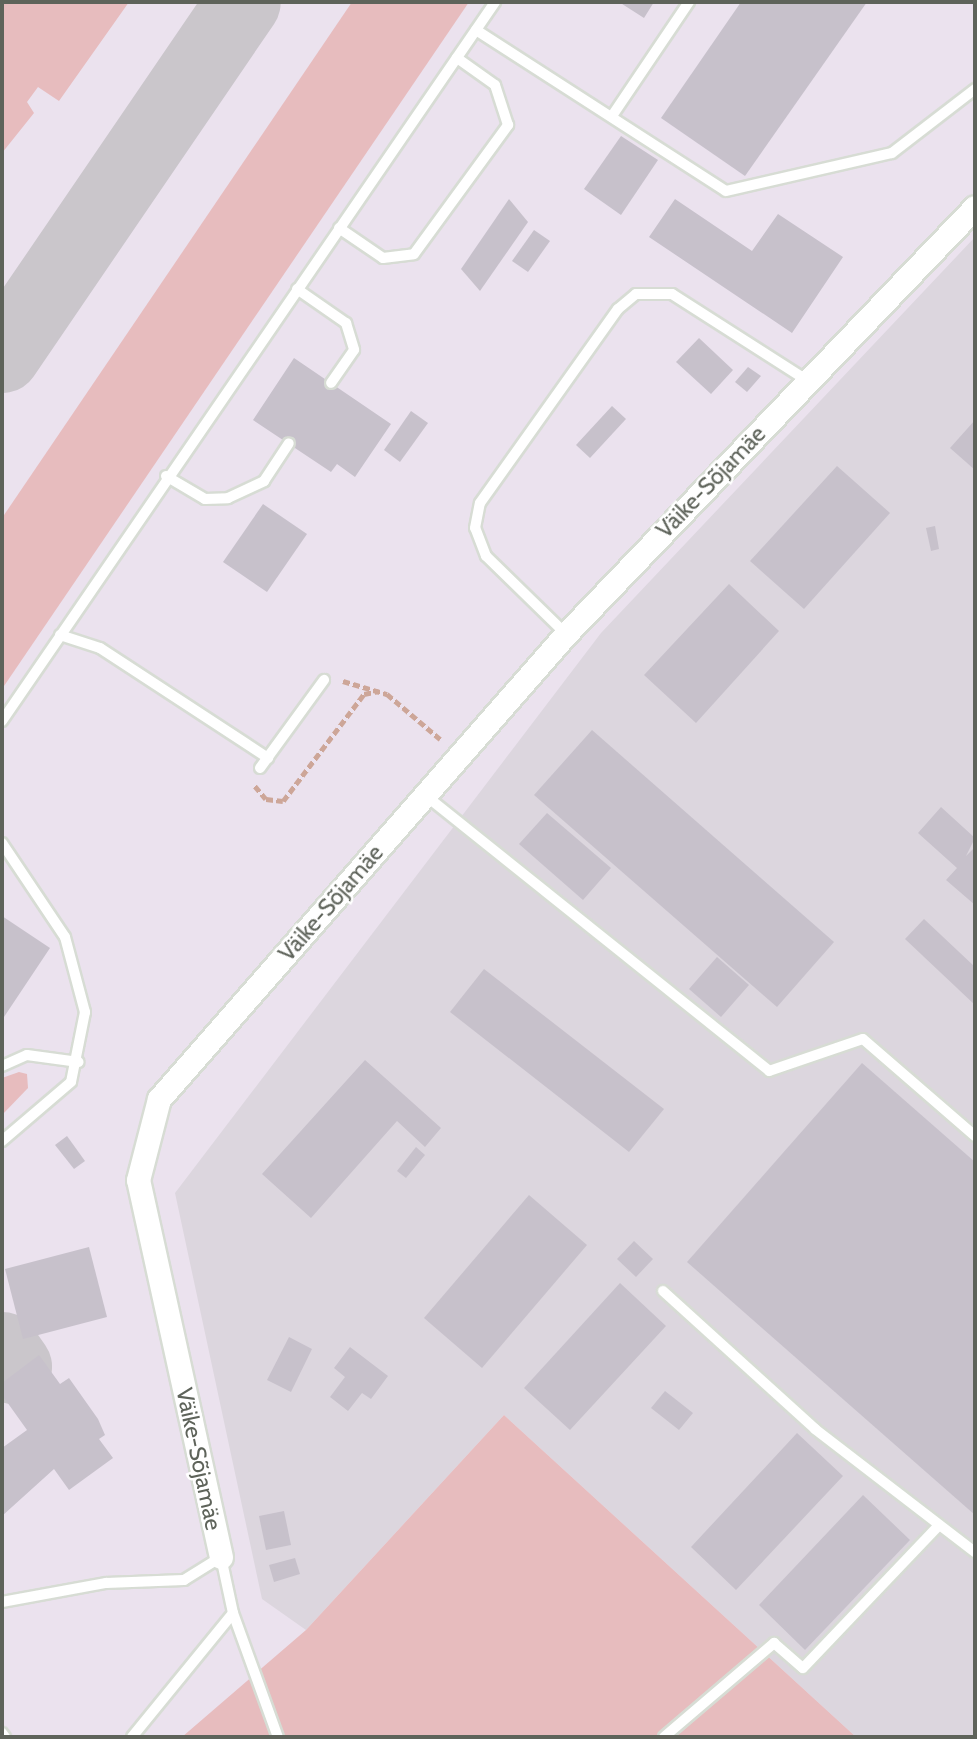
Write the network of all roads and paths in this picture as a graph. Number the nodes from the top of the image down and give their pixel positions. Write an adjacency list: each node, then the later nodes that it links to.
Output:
1 (495, 2): 3 (lane)
2 (689, 2): 6 (lane)
3 (476, 30): 4 (lane); 6 (lane)
4 (457, 58): 8 (lane); 8 (lane)
5 (975, 89): 6 (lane)
6 (612, 116)
7 (975, 206): 10 (street, Väike-Sõjamäe)
8 (339, 228): 9 (lane)
9 (297, 289): 11 (lane); 13 (lane)
10 (808, 381): 14 (street, Väike-Sõjamäe); 14 (lane)
11 (331, 383)
12 (289, 443): 13 (lane)
13 (166, 476): 15 (lane)
14 (566, 634): 20 (street, Väike-Sõjamäe)
15 (60, 635): 18 (lane); 19 (lane)
16 (324, 680): 17 (path); 19 (lane)
17 (379, 691): 20 (path); 21 (path)
18 (2, 721)
19 (268, 758): 21 (lane)
20 (457, 758): 22 (street, Väike-Sõjamäe)
21 (260, 768)
22 (425, 795): 26 (lane); 31 (street, Väike-Sõjamäe)
23 (2, 844): 24 (lane)
24 (79, 1062): 25 (lane); 27 (lane)
25 (2, 1066)
26 (975, 1136)
27 (2, 1141)
28 (663, 1291): 29 (lane)
29 (939, 1525): 30 (lane); 38 (lane)
30 (975, 1552)
31 (221, 1557): 32 (lane); 33 (lane, Väike-Sõjamäe)
32 (2, 1602)
33 (233, 1613): 36 (lane); 37 (lane, Väike-Sõjamäe)
34 (2, 1732): 35 (lane)
35 (5, 1737)
36 (132, 1737)
37 (278, 1737)
38 (664, 1737)

